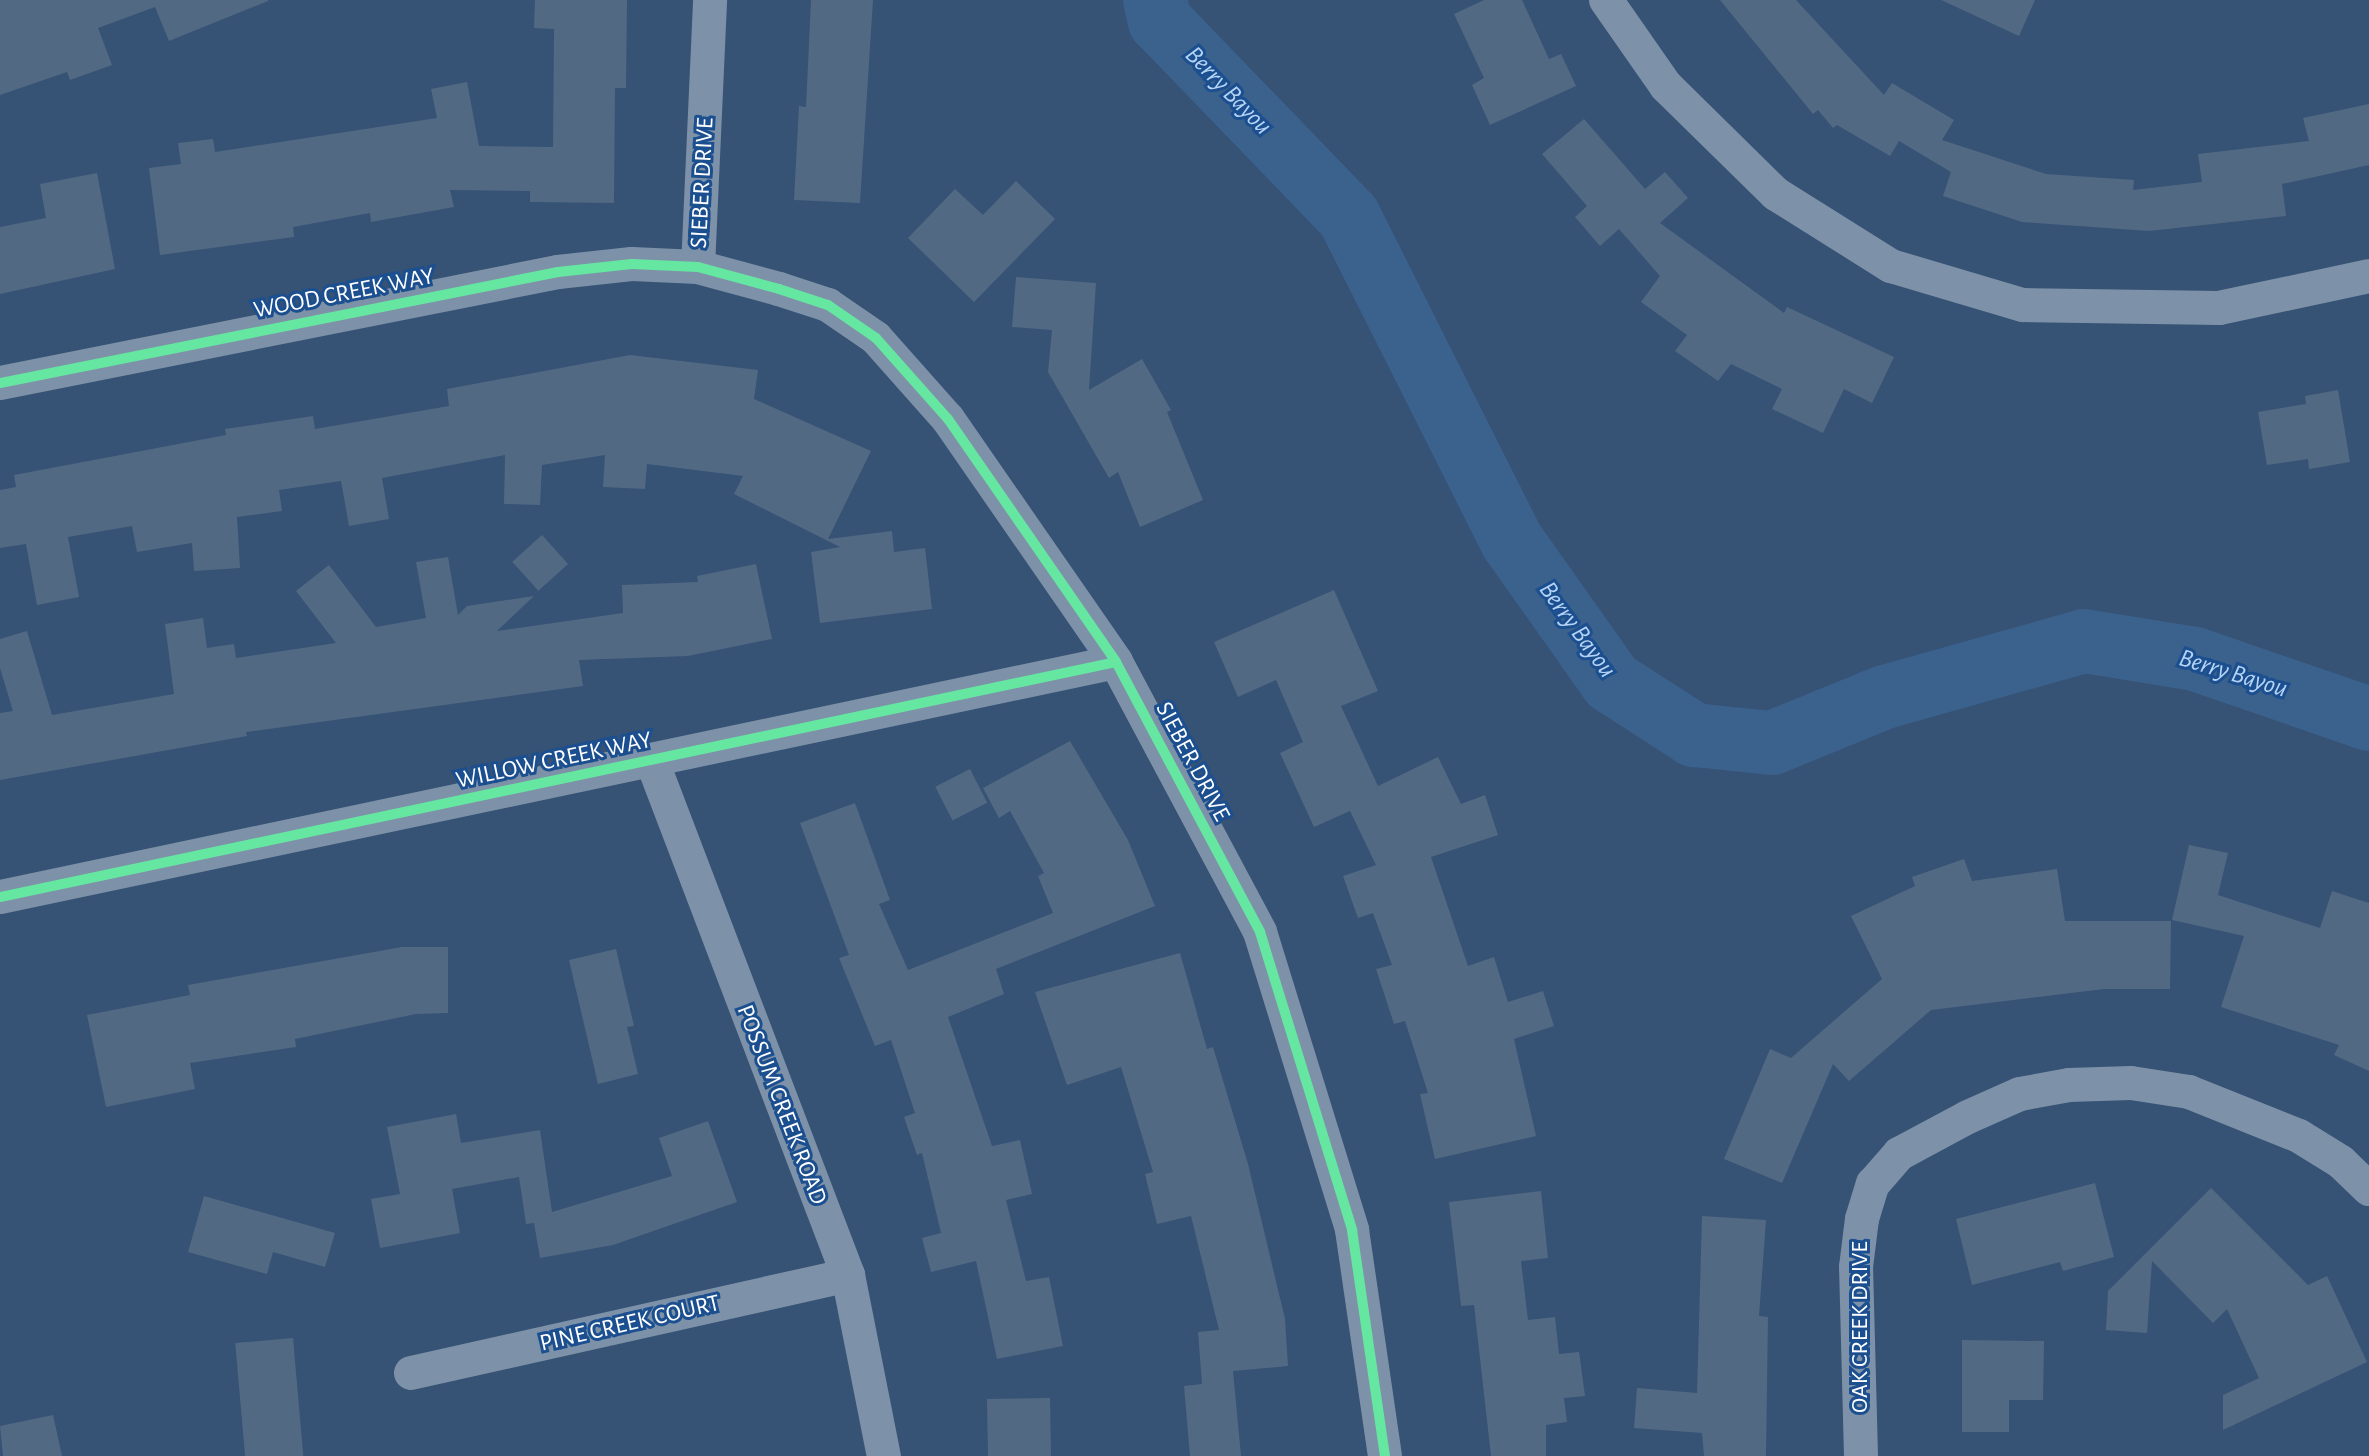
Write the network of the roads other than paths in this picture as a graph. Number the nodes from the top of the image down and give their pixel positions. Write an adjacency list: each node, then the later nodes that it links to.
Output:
1 (710, 0): 3 (street, SIEBER DRIVE)
2 (1606, 0): 4 (street)
3 (698, 267): 5 (street, WOOD CREEK WAY); 6 (street, SIEBER DRIVE)
4 (2369, 276)
5 (0, 383)
6 (1116, 662): 7 (street, WILLOW CREEK WAY); 13 (street, SIEBER DRIVE)
7 (652, 761): 8 (street, WILLOW CREEK WAY); 10 (street, POSSUM CREEK ROAD)
8 (0, 897)
9 (2369, 1189): 14 (street, OAK CREEK DRIVE)
10 (848, 1275): 11 (street, PINE CREEK COURT); 12 (street, POSSUM CREEK ROAD)
11 (411, 1373)
12 (884, 1456)
13 (1385, 1456)
14 (1861, 1456)

